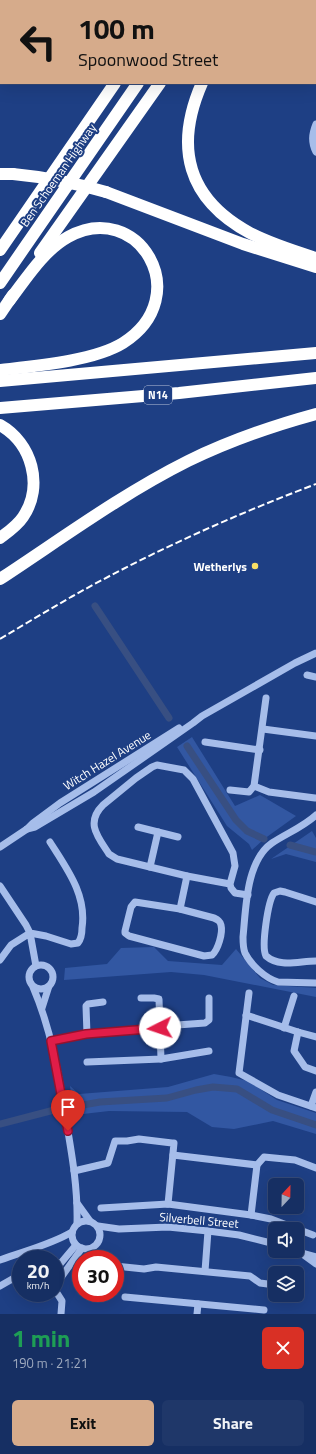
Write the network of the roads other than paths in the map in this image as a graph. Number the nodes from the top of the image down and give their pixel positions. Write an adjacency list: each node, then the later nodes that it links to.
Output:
1 (115, 84): 8 (highway, Ben Schoeman Highway)
2 (137, 84): 11 (highway, Ben Schoeman Highway)
3 (159, 84): 12 (highway)
4 (202, 84): 9 (highway)
5 (316, 124): 6 (street)
6 (316, 152)
7 (0, 174): 10 (highway, bridge)
8 (0, 250)
9 (316, 258)
10 (316, 267)
11 (0, 283)
12 (9, 301): 13 (highway); 15 (highway)
13 (0, 314)
14 (316, 353): 17 (highway, N14)
15 (0, 370)
16 (316, 378): 18 (highway, N14)
17 (0, 381)
18 (0, 408)
19 (316, 414): 22 (highway)
20 (0, 425): 21 (highway)
21 (0, 538)
22 (0, 579)
23 (316, 653): 39 (street, Witch Hazel Avenue)
24 (307, 675): 25 (street)
25 (316, 676)
26 (266, 698): 27 (street)
27 (263, 729): 28 (street); 30 (street)
28 (316, 736)
29 (205, 742): 30 (street)
30 (260, 750): 31 (street)
31 (254, 786): 32 (street); 33 (street)
32 (230, 790)
33 (315, 798)
34 (316, 815): 44 (street)
35 (138, 827): 36 (street)
36 (158, 832): 37 (street); 40 (street)
37 (178, 837)
38 (50, 842): 47 (street)
39 (0, 847)
40 (150, 867): 41 (street); 42 (street)
41 (187, 876): 42 (street); 46 (street)
42 (230, 884): 44 (street)
43 (0, 886): 47 (street)
44 (248, 895): 51 (street)
45 (316, 902): 49 (street)
46 (180, 909): 46 (street)
47 (30, 933): 48 (street); 50 (street)
48 (0, 960)
49 (316, 961)
50 (36, 966): 52 (street); 53 (street)
51 (316, 983)
52 (48, 986): 53 (street); 59 (street)
53 (33, 987): 59 (street)
54 (249, 993): 60 (street)
55 (294, 996): 62 (street)
56 (141, 998): 61 (street)
57 (209, 998): 61 (street)
58 (103, 1002): 64 (street)
59 (42, 1008): 66 (street)
60 (246, 1015): 62 (street); 72 (street)
61 (160, 1028): 64 (street); 68 (street)
62 (284, 1028): 63 (street)
63 (298, 1032): 65 (street); 70 (street)
64 (86, 1034): 66 (street)
65 (316, 1037)
66 (51, 1041): 76 (street)
67 (209, 1051): 68 (street)
68 (160, 1059): 69 (street)
69 (87, 1062)
70 (316, 1071)
71 (316, 1092): 72 (street)
72 (313, 1107)
73 (173, 1155): 74 (street); 76 (street); 78 (street)
74 (257, 1165): 75 (street); 80 (street)
75 (316, 1168)
76 (74, 1171): 77 (street)
77 (77, 1203): 81 (street); 82 (street)
78 (168, 1204): 79 (street); 80 (street)
79 (101, 1208)
80 (251, 1214): 87 (street)
81 (90, 1221): 82 (street); 83 (street)
82 (77, 1224): 86 (street)
83 (98, 1226): 84 (street, Silverbell Street); 88 (street)
84 (119, 1229): 85 (street, Silverbell Street); 88 (street, Silverbell Street)
85 (208, 1230): 90 (street, Silverbell Street); 100 (street)
86 (72, 1232): 89 (street); 91 (street)
87 (313, 1235)
88 (100, 1239): 91 (street)
89 (57, 1240): 91 (street); 95 (street)
90 (268, 1242)
91 (78, 1245): 96 (street); 99 (street)
92 (304, 1254): 94 (street)
93 (304, 1255): 97 (street)
94 (316, 1257)
95 (0, 1260)
96 (64, 1260)
97 (316, 1264)
98 (124, 1267): 100 (street)
99 (64, 1270)
100 (205, 1271): 102 (street)
101 (12, 1279): 103 (street)
102 (268, 1284)
103 (0, 1286)
104 (125, 1297): 106 (street)
105 (62, 1302): 108 (street)
106 (198, 1304): 107 (street); 109 (street)
107 (264, 1310)
108 (61, 1314)
109 (197, 1314)

